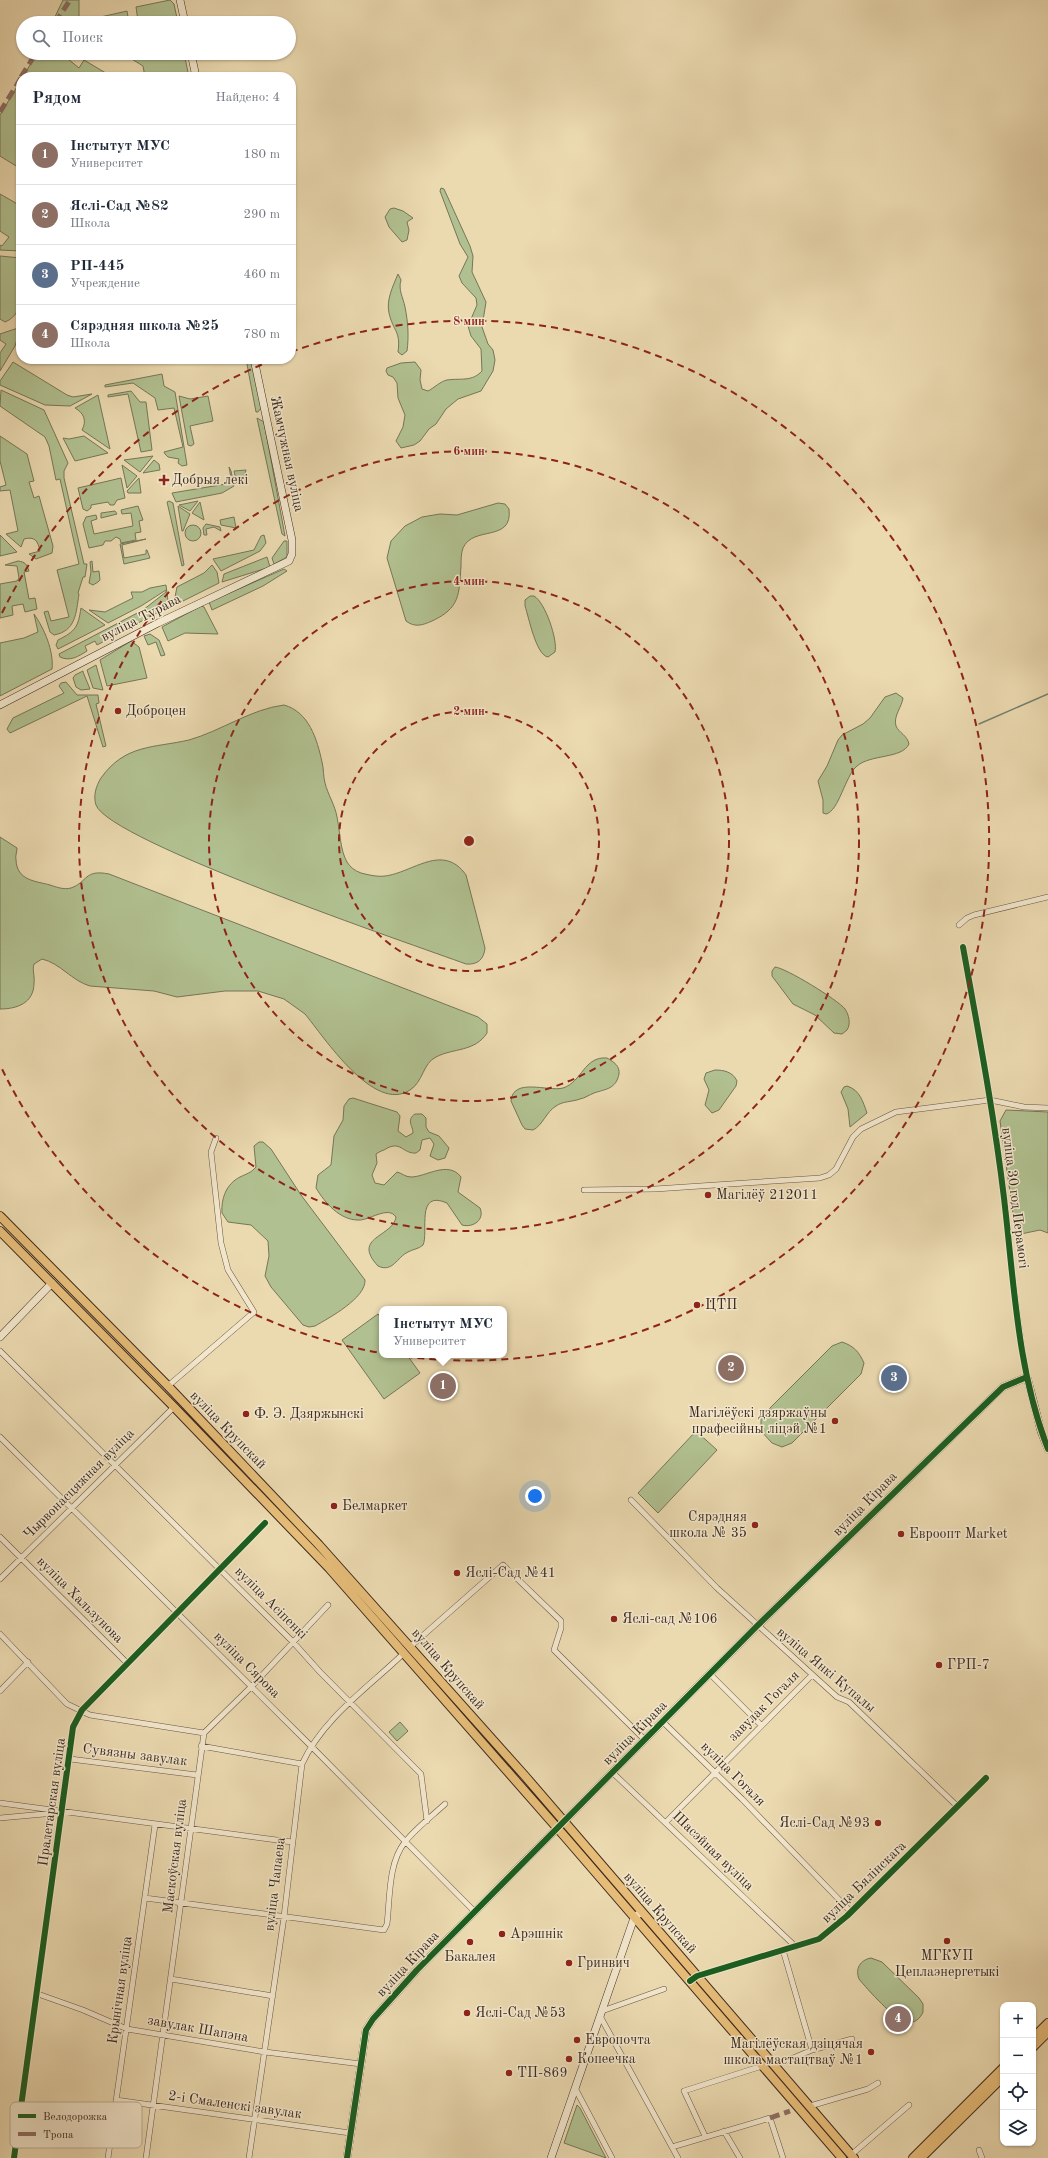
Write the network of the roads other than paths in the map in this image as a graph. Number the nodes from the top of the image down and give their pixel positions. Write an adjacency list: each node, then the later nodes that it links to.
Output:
1 (180, 0): 2 (street)
2 (183, 16)
3 (192, 60): 4 (street)
4 (195, 72)
5 (255, 364): 6 (street, Жамчужная вуліца)
6 (292, 554): 7 (street, вуліца Турава)
7 (0, 705)
8 (1048, 897): 9 (street)
9 (959, 925)
10 (963, 947): 11 (street, вуліца 30 год Перамогі)
11 (990, 1100): 12 (street); 14 (street); 20 (street, вуліца 30 год Перамогі)
12 (1048, 1108)
13 (216, 1138): 21 (street)
14 (584, 1190)
15 (0, 1216): 21 (main road, вуліца Крупскай)
16 (0, 1231): 17 (main road, вуліца Крупскай)
17 (52, 1283): 18 (street); 22 (main road, вуліца Крупскай)
18 (0, 1337)
19 (0, 1351): 25 (street, вуліца Асіпенкі)
20 (1027, 1377): 24 (street, вуліца 30 год Перамогі); 35 (street, вуліца Кірава)
21 (168, 1386): 38 (main road, вуліца Крупскай)
22 (174, 1407): 25 (street, Чырвонасцяжная вуліца); 39 (main road, вуліца Крупскай)
23 (0, 1437): 27 (street, вуліца Сярова)
24 (1048, 1450)
25 (115, 1465): 27 (street, Чырвонасцяжная вуліца); 31 (street, вуліца Асіпенкі)
26 (631, 1500): 35 (street, вуліца Янкі Купалы)
27 (72, 1508): 30 (street, Чырвонасцяжная вуліца); 34 (street, вуліца Сярова)
28 (265, 1523): 31 (street, Пралетарская вуліца)
29 (0, 1537): 30 (street, вуліца Хальзунова)
30 (21, 1558): 32 (street, Чырвонасцяжная вуліца); 41 (street, вуліца Хальзунова)
31 (219, 1568): 34 (street, Пралетарская вуліца); 37 (street, вуліца Асіпенкі)
32 (0, 1579)
33 (328, 1605): 37 (street)
34 (176, 1612): 41 (street, Пралетарская вуліца); 44 (street, вуліца Сярова)
35 (757, 1626): 42 (street, вуліца Кірава); 43 (street, вуліца Янкі Купалы)
36 (0, 1634): 40 (street)
37 (293, 1642): 44 (street); 46 (street, вуліца Асіпенкі)
38 (411, 1646): 51 (street); 66 (main road, вуліца Крупскай)
39 (404, 1653): 46 (street, вуліца Чапаева); 70 (main road, вуліца Крупскай)
40 (28, 1662): 45 (street); 47 (street)
41 (127, 1663): 47 (street, Пралетарская вуліца)
42 (710, 1674): 48 (street, вуліца Кірава); 49 (street)
43 (812, 1675): 49 (street, завулак Гогаля); 62 (street, вуліца Янкі Купалы)
44 (251, 1688): 50 (street); 52 (street, вуліца Сярова)
45 (0, 1691)
46 (350, 1702): 52 (street, вуліца Чапаева); 65 (street, вуліца Асіпенкі)
47 (82, 1710): 50 (street); 54 (street, Пралетарская вуліца)
48 (663, 1722): 51 (street, вуліца Кірава); 56 (street, вуліца Гогаля)
49 (761, 1726): 56 (street, завулак Гогаля)
50 (204, 1733): 53 (street, Маскоўская вуліца)
51 (645, 1740): 57 (street, вуліца Кірава)
52 (310, 1745): 55 (street, вуліца Чапаева); 71 (street, вуліца Сярова)
53 (201, 1746): 55 (street); 58 (street, Маскоўская вуліца)
54 (70, 1759): 58 (street, Сувязны завулак); 63 (street, Пралетарская вуліца)
55 (302, 1764): 72 (street, вуліца Чапаева)
56 (715, 1772): 67 (street, завулак Гогаля); 77 (street, вуліца Гогаля)
57 (613, 1773): 66 (street, вуліца Кірава); 67 (street, Шасэйная вуліца)
58 (197, 1775): 69 (street, Маскоўская вуліца)
59 (986, 1778): 62 (street, вуліца Бялінскага)
60 (0, 1803): 63 (street)
61 (445, 1804): 65 (street)
62 (957, 1806): 77 (street, вуліца Бялінскага)
63 (62, 1812): 64 (street); 68 (street); 86 (street, Пралетарская вуліца)
64 (0, 1818)
65 (427, 1821): 71 (street)
66 (564, 1822): 70 (street, вуліца Кірава); 76 (main road, вуліца Крупскай)
67 (666, 1822): 80 (street, Шасэйная вуліца)
68 (154, 1825): 69 (street); 73 (street, Крынічная вуліца)
69 (192, 1828): 72 (street); 74 (street, Маскоўская вуліца)
70 (558, 1829): 75 (street, вуліца Кірава); 79 (main road, вуліца Крупскай)
71 (405, 1841): 75 (street, вуліца Сярова); 78 (street)
72 (292, 1842): 78 (street, вуліца Чапаева)
73 (145, 1898): 74 (street); 90 (street, Крынічная вуліца)
74 (182, 1903): 78 (street); 83 (street, Маскоўская вуліца)
75 (475, 1912): 99 (street, вуліца Кірава)
76 (641, 1912): 79 (street); 82 (main road, вуліца Крупскай)
77 (851, 1912): 80 (street, вуліца Бялінскага)
78 (284, 1917): 87 (street, вуліца Чапаева)
79 (634, 1918): 84 (main road, вуліца Крупскай); 88 (street)
80 (796, 1947): 81 (street, вуліца Бялінскага)
81 (783, 1950): 82 (street, вуліца Бялінскага); 96 (street)
82 (697, 1976): 84 (street, вуліца Бялінскага); 111 (main road, вуліца Крупскай)
83 (171, 1980): 87 (street); 93 (street, Маскоўская вуліца)
84 (690, 1981): 100 (main road, вуліца Крупскай)
85 (664, 1989): 88 (street)
86 (38, 1994): 90 (street, завулак Шапэна); 106 (street, Пралетарская вуліца)
87 (273, 1996): 97 (street, вуліца Чапаева)
88 (601, 2014): 104 (street); 116 (street)
89 (1048, 2023): 91 (main road)
90 (127, 2029): 93 (street, завулак Шапэна); 105 (street, Крынічная вуліца)
91 (1036, 2035)
92 (1047, 2035): 95 (main road)
93 (163, 2036): 97 (street, завулак Шапэна); 109 (street, Маскоўская вуліца)
94 (852, 2039): 96 (street)
95 (1036, 2044)
96 (812, 2050): 98 (street)
97 (265, 2052): 99 (street, завулак Шапэна); 112 (street, вуліца Чапаева)
98 (786, 2061)
99 (361, 2064): 114 (street, вуліца Кірава)
100 (762, 2066): 115 (street); 131 (main road, вуліца Крупскай)
101 (1000, 2071): 132 (main road)
102 (1000, 2080): 133 (main road)
103 (878, 2083): 111 (street)
104 (575, 2088): 126 (street); 127 (street)
105 (116, 2100): 107 (street, 2-і Смаленскі завулак)
106 (22, 2102)
107 (131, 2102)
108 (142, 2104): 109 (street, 2-і Смаленскі завулак)
109 (153, 2105): 112 (street, 2-і Смаленскі завулак); 123 (street, Маскоўская вуліца)
110 (908, 2105): 120 (street)
111 (810, 2106): 120 (main road, вуліца Крупскай)
112 (255, 2120): 114 (street, 2-і Смаленскі завулак); 124 (street, вуліца Чапаева)
113 (724, 2131): 115 (street); 129 (street); 130 (street)
114 (350, 2133): 125 (street, вуліца Кірава)
115 (705, 2136): 116 (street)
116 (672, 2147): 128 (street)
117 (15, 2148): 121 (street, Пралетарская вуліца)
118 (109, 2148): 122 (street, Крынічная вуліца)
119 (979, 2150): 134 (street)
120 (853, 2156)
121 (14, 2158)
122 (108, 2158)
123 (146, 2158)
124 (249, 2158)
125 (347, 2158)
126 (551, 2158)
127 (612, 2158)
128 (678, 2158)
129 (740, 2158)
130 (783, 2158)
131 (842, 2158)
132 (913, 2158)
133 (921, 2158)
134 (982, 2158)

